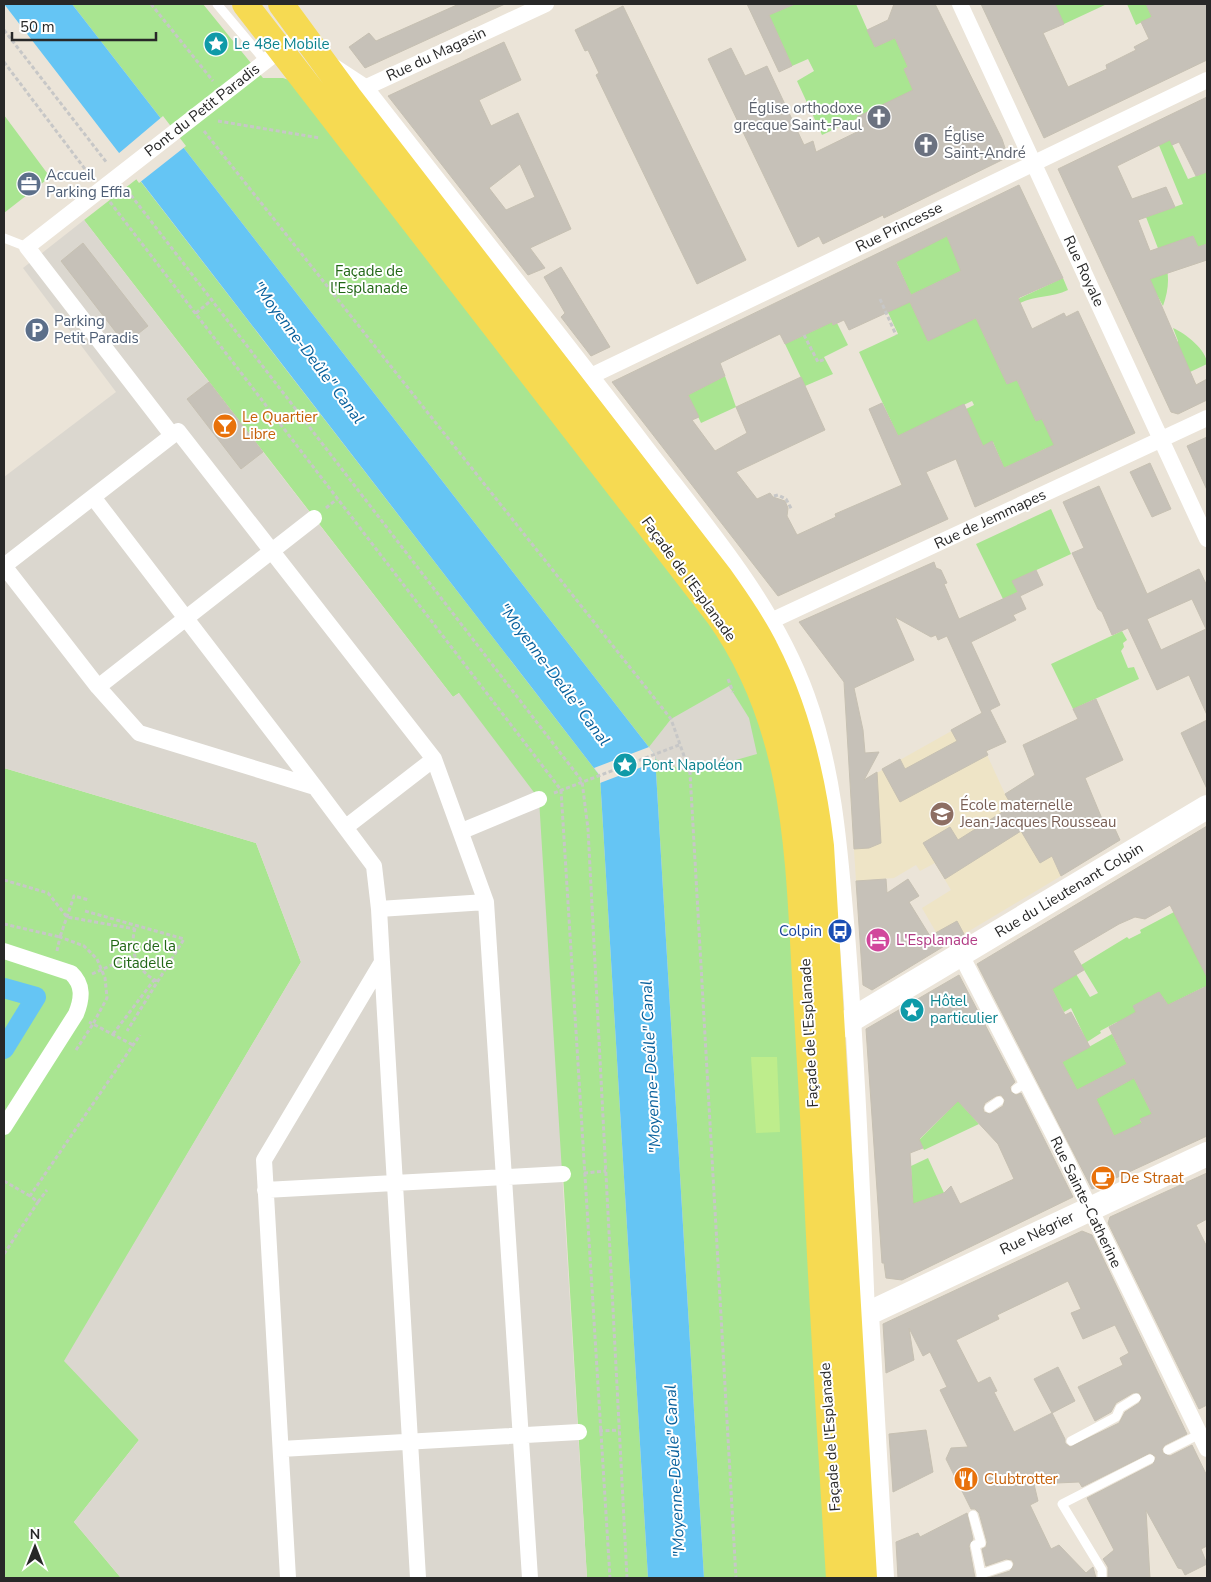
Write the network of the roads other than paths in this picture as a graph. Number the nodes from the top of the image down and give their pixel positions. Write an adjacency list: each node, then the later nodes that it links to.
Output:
1 (217, 4): 7 (lane, Façade de l'Esplanade)
2 (245, 4): 7 (main road, Façade de l'Esplanade)
3 (281, 4): 6 (main road, Façade de l'Esplanade)
4 (546, 4): 9 (street, Rue du Magasin)
5 (960, 4): 10 (street, Rue Royale)
6 (303, 32): 7 (street, Pont du Petit Paradis); 9 (main road, Façade de l'Esplanade)
7 (272, 55): 9 (main road, Façade de l'Esplanade); 12 (street, Pont du Petit Paradis)
8 (1207, 80): 10 (street, Rue Princesse)
9 (341, 107): 13 (street, Façade de l'Esplanade); 35 (main road, Façade de l'Esplanade); 36 (main road, Façade de l'Esplanade)
10 (1034, 162): 13 (street, Rue Princesse); 16 (street, Rue Royale)
11 (4, 238): 12 (lane)
12 (27, 247): 15 (street)
13 (591, 376): 22 (street, Façade de l'Esplanade)
14 (1207, 418): 16 (street, Rue de Jemmapes)
15 (172, 435): 17 (street); 20 (street)
16 (1161, 439): 19 (street, Rue Royale); 22 (street, Rue de Jemmapes)
17 (93, 497): 21 (street); 23 (street)
18 (314, 518): 20 (street)
19 (1207, 539)
20 (272, 552): 21 (street); 24 (street)
21 (186, 618): 23 (street); 25 (street)
22 (773, 620): 35 (street, Façade de l'Esplanade)
23 (98, 687): 25 (street)
24 (434, 759): 28 (street); 29 (street)
25 (315, 787): 28 (street)
26 (539, 799): 29 (street)
27 (1207, 808): 33 (street, Rue du Lieutenant Colpin)
28 (346, 827): 31 (street)
29 (462, 830): 30 (street)
30 (486, 902): 31 (street); 42 (street)
31 (379, 909): 34 (street)
32 (4, 951): 39 (street)
33 (961, 955): 35 (street, Rue du Lieutenant Colpin); 45 (street, Rue Sainte-Catherine)
34 (382, 962): 43 (street); 44 (street)
35 (843, 1026): 36 (street, Rue du Lieutenant Colpin); 46 (street, Façade de l'Esplanade); 64 (main road, Façade de l'Esplanade)
36 (810, 1045): 63 (main road, Façade de l'Esplanade)
37 (999, 1101): 38 (lane)
38 (989, 1108)
39 (4, 1127)
40 (1207, 1154): 45 (street, Rue Négrier)
41 (563, 1174): 42 (street)
42 (505, 1177): 43 (street); 50 (street)
43 (396, 1183): 44 (street); 52 (street)
44 (265, 1190): 53 (street)
45 (1089, 1208): 46 (street, Rue Négrier); 49 (street, Rue Sainte-Catherine)
46 (867, 1314): 65 (street, Façade de l'Esplanade)
47 (1136, 1398): 51 (lane)
48 (579, 1432): 50 (street)
49 (1200, 1434): 54 (lane); 55 (street, Rue Sainte-Catherine)
50 (522, 1436): 52 (street); 62 (street)
51 (1071, 1441)
52 (411, 1442): 53 (street); 61 (street)
53 (281, 1448): 60 (street)
54 (1168, 1450)
55 (1207, 1450)
56 (1150, 1459): 66 (lane)
57 (973, 1515): 59 (lane)
58 (1008, 1565): 59 (lane)
59 (981, 1576)
60 (288, 1578)
61 (418, 1578)
62 (530, 1578)
63 (839, 1578)
64 (864, 1578)
65 (882, 1578)
66 (1102, 1578)

